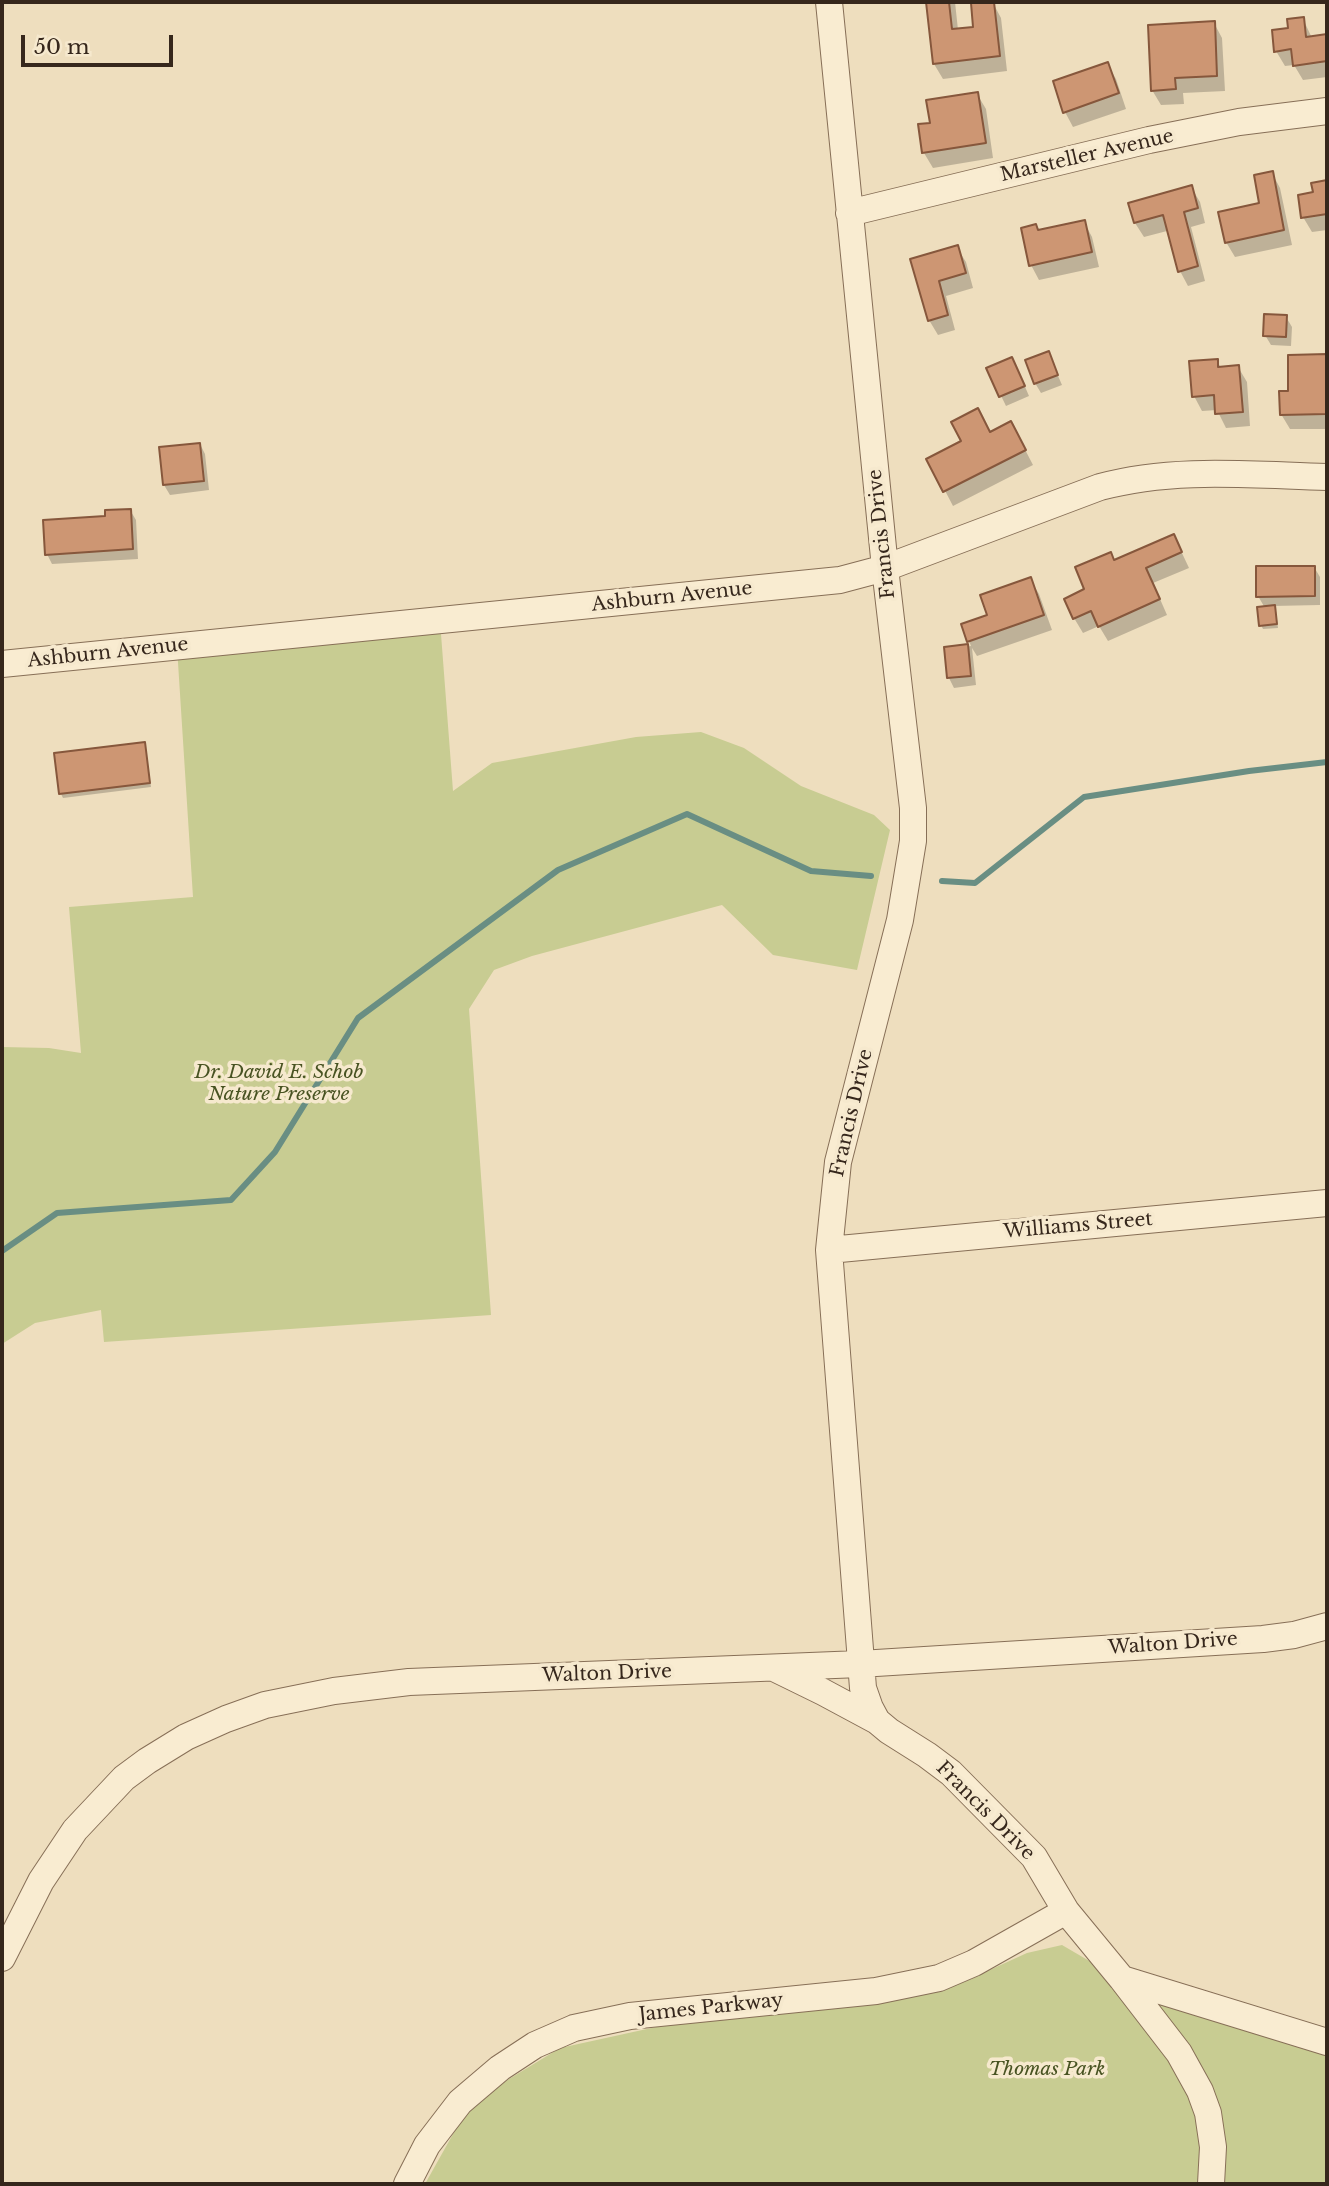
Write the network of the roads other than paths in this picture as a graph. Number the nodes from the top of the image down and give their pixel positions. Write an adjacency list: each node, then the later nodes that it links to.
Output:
1 (829, 2): 3 (street, Francis Drive)
2 (1327, 111): 3 (street, Marsteller Avenue)
3 (849, 213): 5 (street, Francis Drive)
4 (1327, 477): 5 (street, Ashburn Avenue)
5 (885, 569): 6 (street, Ashburn Avenue); 8 (street, Francis Drive)
6 (2, 664)
7 (1327, 1203): 8 (street, Williams Street)
8 (828, 1250): 10 (street, Francis Drive)
9 (1327, 1626): 10 (street, Walton Drive)
10 (860, 1664): 11 (street, Walton Drive); 12 (street, Francis Drive)
11 (771, 1667): 12 (street); 14 (street, Walton Drive)
12 (877, 1721): 13 (street, Francis Drive)
13 (1066, 1911): 15 (street, Francis Drive); 17 (street, James Parkway)
14 (2, 1958)
15 (1122, 1979): 16 (street); 18 (street, Francis Drive)
16 (1327, 2042)
17 (407, 2184)
18 (1210, 2184)

